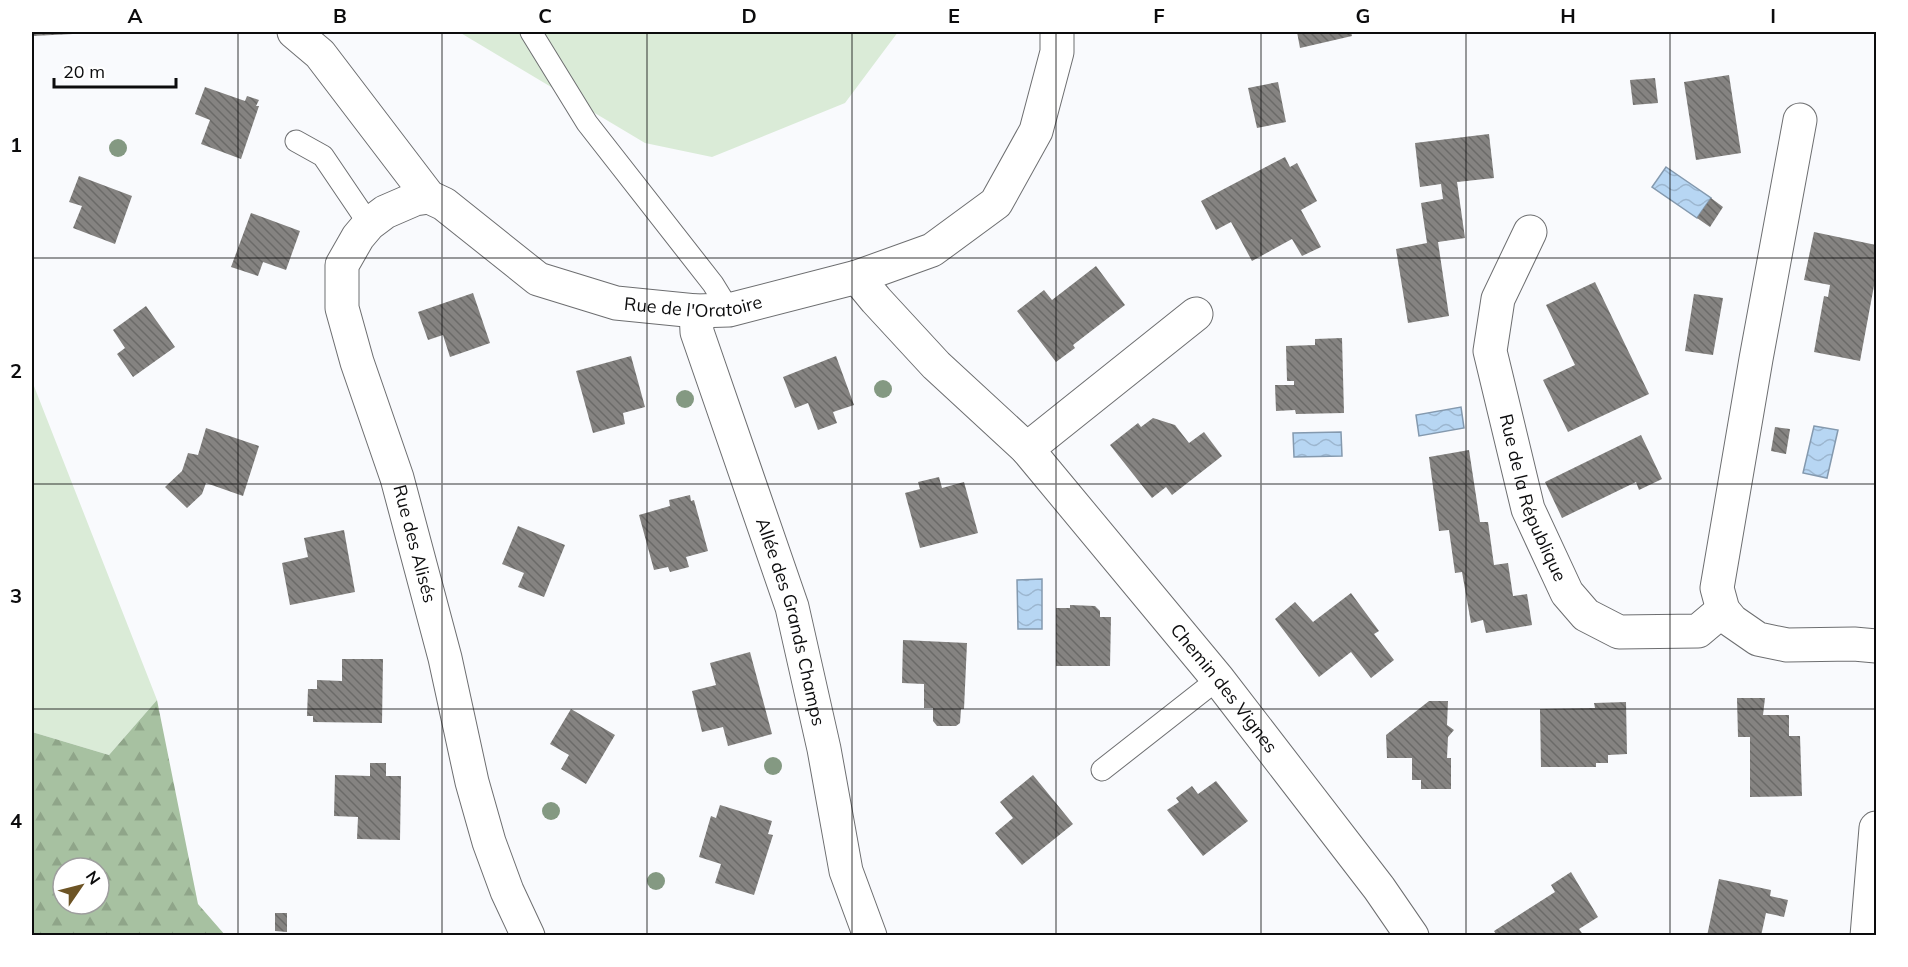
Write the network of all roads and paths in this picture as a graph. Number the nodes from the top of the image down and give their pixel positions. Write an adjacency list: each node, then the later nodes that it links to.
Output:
1 (294, 32): 6 (street, Rue de l'Oratoire)
2 (531, 32): 10 (lane)
3 (1057, 32): 9 (street, Rue de l'Oratoire)
4 (1800, 120): 14 (street)
5 (296, 141): 7 (lane)
6 (429, 197): 7 (street, Rue des Alisés); 11 (street, Rue de l'Oratoire)
7 (369, 224): 19 (street, Rue des Alisés)
8 (1530, 232): 14 (street, Rue de la République)
9 (857, 277): 10 (street, Rue de l'Oratoire); 13 (street, Chemin des Vignes)
10 (729, 310): 11 (street, Rue de l'Oratoire)
11 (696, 311): 20 (street, Allée des Grands Champs)
12 (1196, 314): 13 (street)
13 (1027, 449): 16 (street, Chemin des Vignes)
14 (1723, 610): 15 (street)
15 (1876, 646)
16 (1218, 679): 17 (lane); 21 (street, Chemin des Vignes)
17 (1102, 770)
18 (1876, 828): 22 (street)
19 (528, 936)
20 (870, 936)
21 (1412, 936)
22 (1867, 936)

